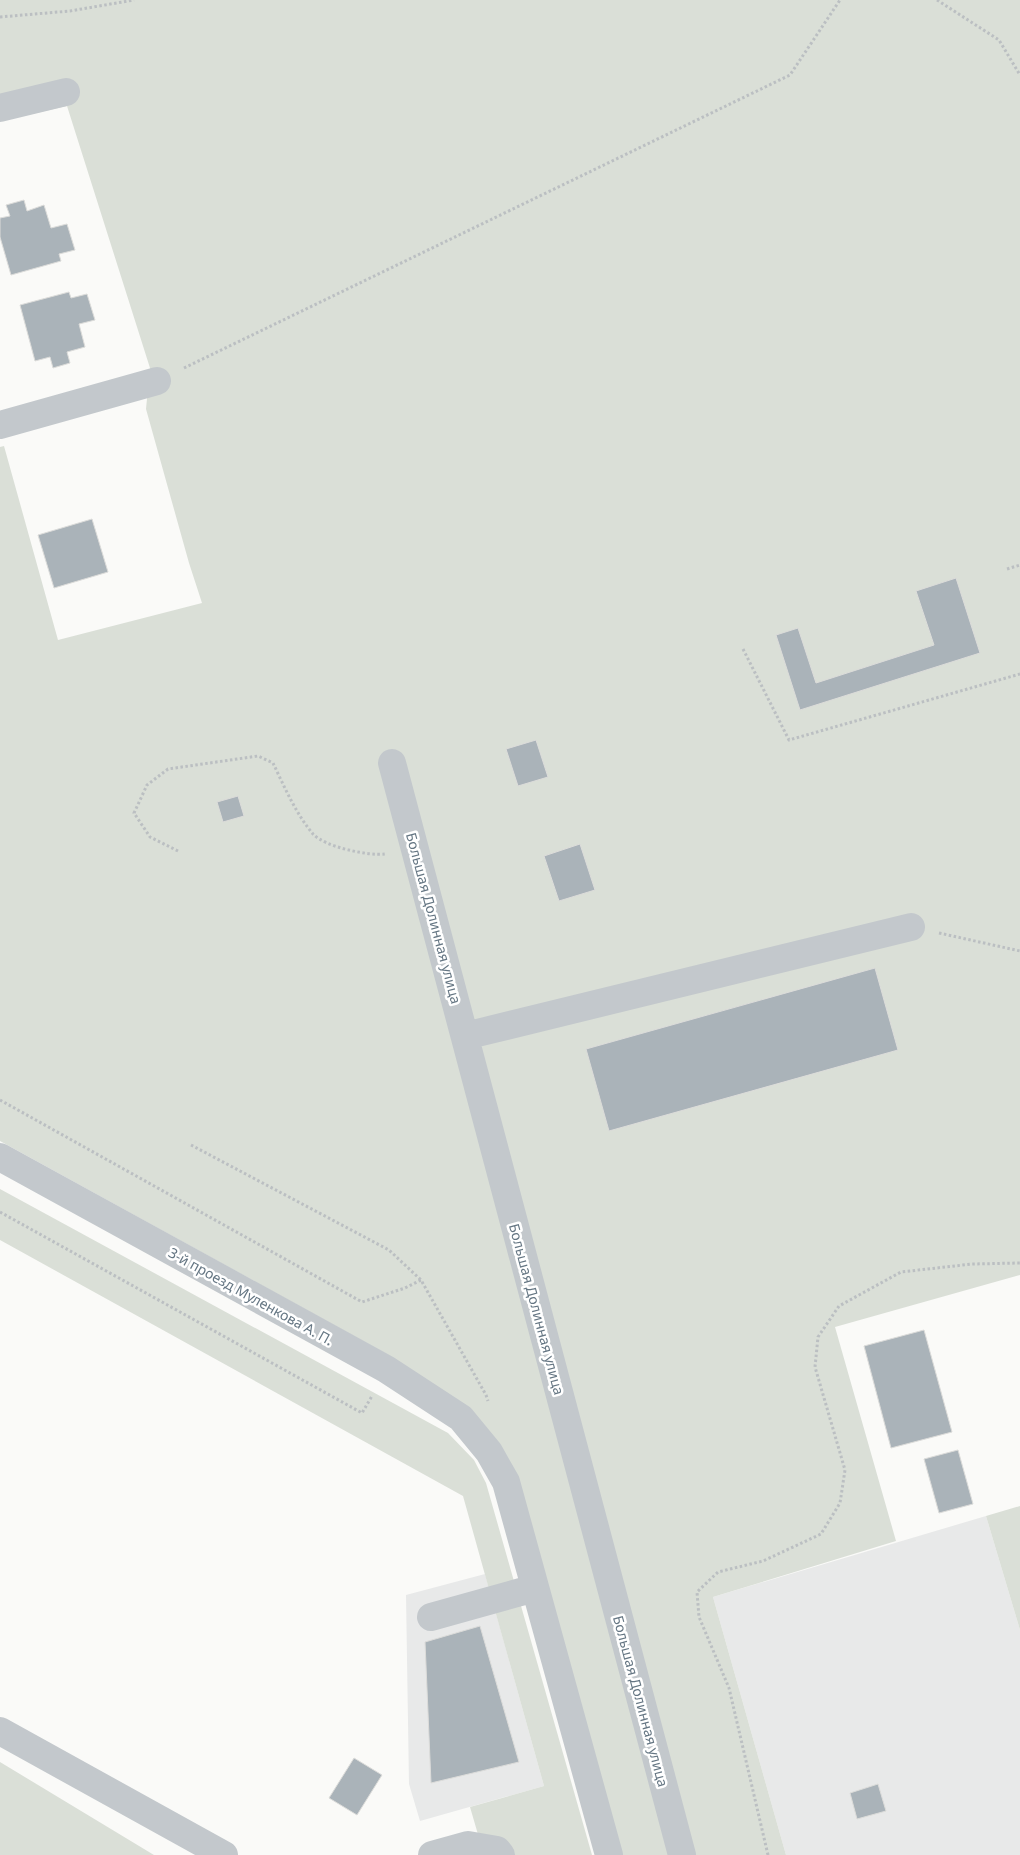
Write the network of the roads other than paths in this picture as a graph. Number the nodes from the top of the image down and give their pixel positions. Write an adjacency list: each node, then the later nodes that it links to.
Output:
1 (66, 92): 2 (street)
2 (0, 108)
3 (157, 381): 4 (street)
4 (0, 425)
5 (392, 764): 7 (street, Большая Долинная улица)
6 (911, 927): 7 (street)
7 (465, 1036): 16 (street, Большая Долинная улица)
8 (0, 1158): 9 (street, 3-й проезд Муленкова А. П.)
9 (535, 1588): 10 (street); 15 (street)
10 (431, 1617)
11 (0, 1731): 12 (street)
12 (224, 1855)
13 (432, 1855): 14 (street)
14 (502, 1855)
15 (608, 1855)
16 (682, 1855)

